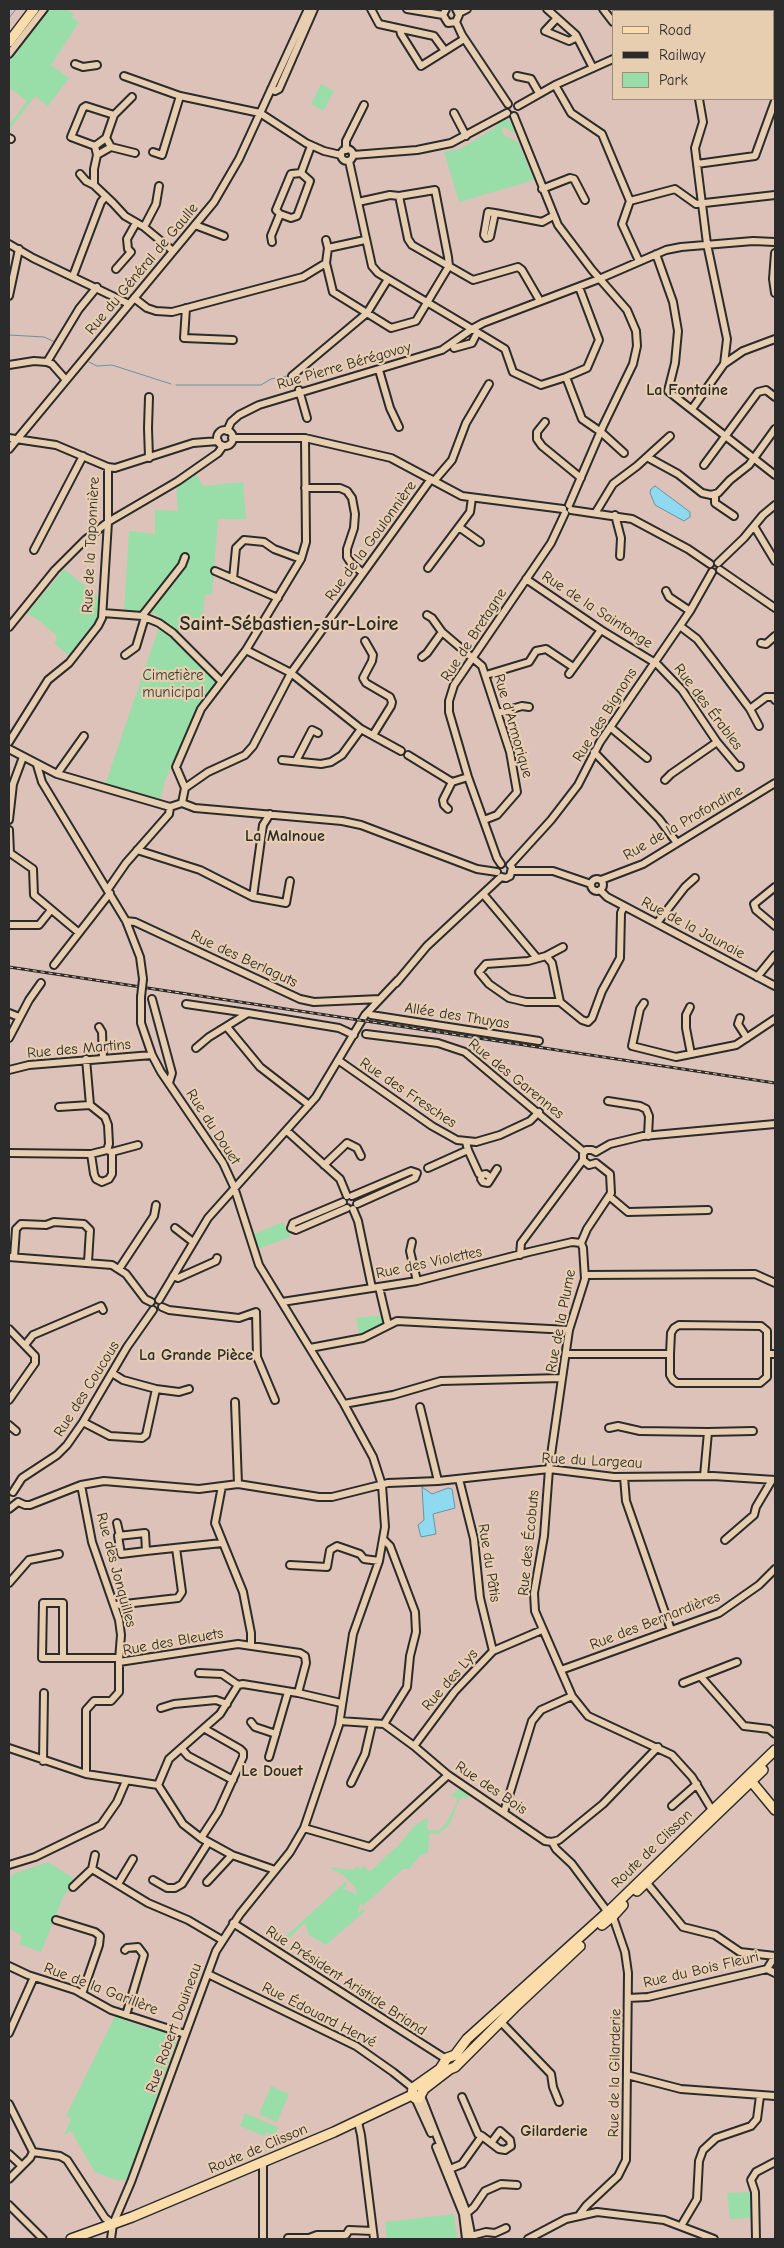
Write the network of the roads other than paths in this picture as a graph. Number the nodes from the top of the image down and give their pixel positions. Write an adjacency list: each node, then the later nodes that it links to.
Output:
1 (34, 9): 18 (main road)
2 (44, 9): 20 (street)
3 (308, 9): 28 (street, Rue du Général de Gaulle)
4 (314, 9): 28 (street, Rue du Général de Gaulle)
5 (407, 9): 11 (street)
6 (467, 9): 10 (street)
7 (547, 9): 12 (street)
8 (603, 9): 13 (street)
9 (372, 11): 15 (street)
10 (457, 11): 14 (street)
11 (444, 12): 14 (street)
12 (556, 18): 16 (street); 16 (street)
13 (612, 20)
14 (456, 22): 17 (street)
15 (400, 30): 19 (street); 19 (street)
16 (577, 37): 24 (street)
17 (464, 39): 19 (street); 34 (street)
18 (9, 42)
19 (445, 51)
20 (9, 54)
21 (612, 59): 24 (street)
22 (75, 64): 23 (street)
23 (97, 65)
24 (593, 68): 27 (street)
25 (124, 76): 30 (street)
26 (517, 76): 29 (street)
27 (555, 85): 29 (street); 62 (street)
28 (271, 89): 37 (street, Rue du Général de Gaulle)
29 (539, 93): 36 (street)
30 (180, 96): 37 (street); 47 (street)
31 (132, 97): 40 (street)
32 (699, 100): 52 (street)
33 (775, 101): 52 (street)
34 (508, 104): 36 (street); 39 (street)
35 (364, 106): 48 (street)
36 (518, 106): 41 (street)
37 (260, 113): 45 (street); 69 (street, Rue du Général de Gaulle)
38 (454, 113): 42 (street)
39 (507, 113): 41 (street); 42 (street)
40 (114, 115): 43 (street); 44 (street)
41 (514, 116): 57 (street, Rue de Bretagne)
42 (466, 136): 51 (street)
43 (106, 138): 44 (street); 46 (street)
44 (95, 146): 50 (street)
45 (311, 146): 48 (street); 53 (street)
46 (112, 147): 49 (street); 50 (street)
47 (152, 152)
48 (343, 152): 51 (street); 51 (street)
49 (136, 153)
50 (98, 155): 55 (street)
51 (351, 158): 63 (street)
52 (697, 164): 64 (street)
53 (301, 173): 65 (street); 65 (street)
54 (80, 174): 55 (street)
55 (94, 185): 59 (street)
56 (159, 186): 70 (street)
57 (542, 189): 61 (street); 67 (street, Rue de Bretagne)
58 (775, 195): 64 (street)
59 (106, 196): 68 (street); 87 (street)
60 (399, 196): 63 (street); 85 (street); 85 (street)
61 (585, 200)
62 (630, 201): 64 (street); 83 (street)
63 (358, 202): 73 (street)
64 (702, 204): 77 (street)
65 (280, 214): 74 (street)
66 (495, 214): 67 (street)
67 (553, 216): 89 (street, Rue de Bretagne)
68 (136, 223): 70 (street); 86 (street)
69 (195, 225): 71 (street); 80 (street, Rue du Général de Gaulle)
70 (144, 227): 80 (street)
71 (224, 236)
72 (326, 240): 78 (street)
73 (365, 240): 78 (street); 88 (street)
74 (272, 242)
75 (775, 242): 77 (street)
76 (9, 244): 79 (street)
77 (707, 244): 82 (street); 105 (street)
78 (328, 248): 84 (street)
79 (19, 249): 87 (street); 93 (street)
80 (173, 252): 94 (street, Rue du Général de Gaulle)
81 (775, 253): 92 (street)
82 (656, 254): 83 (street); 115 (street)
83 (639, 261): 89 (street)
84 (326, 263): 97 (street); 98 (street)
85 (449, 266): 95 (street); 96 (street)
86 (116, 270)
87 (73, 276): 90 (street)
88 (388, 279): 96 (street); 98 (street)
89 (599, 279): 91 (street); 121 (street, Rue de Bretagne)
90 (97, 287): 94 (street); 104 (street)
91 (579, 287): 95 (street); 109 (street)
92 (775, 292)
93 (9, 296)
94 (132, 301): 97 (street); 110 (street, Rue du Général de Gaulle)
95 (540, 301): 100 (street)
96 (428, 303): 98 (street); 100 (street)
97 (184, 308): 99 (street); 102 (street)
98 (367, 313): 108 (street)
99 (182, 317)
100 (474, 331): 103 (street); 107 (street, Rue Pierre Bérégovoy); 109 (street)
101 (775, 339): 105 (street)
102 (233, 340)
103 (454, 348)
104 (47, 362): 106 (street); 110 (street)
105 (724, 364): 115 (street)
106 (9, 365)
107 (379, 370): 112 (street, Rue Pierre Bérégovoy); 118 (street)
108 (292, 376)
109 (566, 377): 121 (street)
110 (66, 380): 127 (street, Rue du Général de Gaulle)
111 (488, 384): 139 (street, Rue de la Goulonnière)
112 (300, 390): 116 (street); 120 (street, Rue Pierre Bérégovoy)
113 (149, 397): 133 (street)
114 (775, 397): 122 (street)
115 (692, 409): 122 (street)
116 (307, 418)
117 (544, 422): 138 (street)
118 (399, 427)
119 (775, 429): 134 (street)
120 (227, 431): 125 (street); 128 (street)
121 (601, 432): 130 (street); 138 (street, Rue de Bretagne)
122 (725, 435): 134 (street); 135 (street)
123 (670, 436): 132 (street)
124 (9, 438): 127 (street)
125 (232, 438): 126 (street); 128 (street)
126 (305, 438): 139 (street); 140 (street)
127 (17, 440): 129 (street, Rue du Général de Gaulle); 131 (street)
128 (220, 441): 133 (street); 148 (street)
129 (9, 449)
130 (624, 454)
131 (83, 456): 136 (street); 152 (street)
132 (647, 457): 141 (street); 145 (street)
133 (149, 458): 136 (street)
134 (753, 459): 137 (street); 141 (street)
135 (704, 465)
136 (108, 468): 148 (street, Rue de la Taponnière)
137 (775, 475)
138 (581, 478): 144 (street, Rue de Bretagne)
139 (433, 480): 142 (street); 163 (street, Rue de la Goulonnière)
140 (305, 488): 155 (street); 163 (street)
141 (715, 494): 147 (street)
142 (472, 498): 144 (street); 150 (street)
143 (775, 505): 149 (street)
144 (567, 509): 145 (street); 165 (street, Rue de Bretagne)
145 (596, 512): 146 (street)
146 (615, 515): 153 (street); 158 (street)
147 (734, 516)
148 (108, 522): 170 (street, Rue de la Taponnière); 174 (street)
149 (754, 526): 156 (street); 157 (street)
150 (459, 527): 151 (street); 159 (street)
151 (480, 542)
152 (34, 550)
153 (620, 556)
154 (185, 557): 172 (street)
155 (301, 559): 164 (street); 167 (street)
156 (775, 561)
157 (718, 563): 158 (street); 160 (street)
158 (710, 564): 162 (street)
159 (428, 568)
160 (720, 570): 162 (street); 168 (street)
161 (214, 571): 164 (street)
162 (712, 572): 169 (street, Rue des Bignons)
163 (363, 573): 186 (street, Rue de la Goulonnière)
164 (233, 579): 167 (street)
165 (526, 579): 175 (street, Rue de la Saintonge); 183 (street, Rue de Bretagne)
166 (666, 591): 169 (street)
167 (278, 598): 180 (street)
168 (775, 608)
169 (690, 611): 173 (street, Rue des Bignons)
170 (103, 614): 172 (street); 200 (street, Rue de la Taponnière)
171 (427, 615): 176 (street, Rue d'Armorique)
172 (143, 617): 181 (street); 189 (street)
173 (680, 626): 184 (street, Rue des Bignons); 192 (street)
174 (9, 627)
175 (601, 630): 184 (street, Rue de la Saintonge); 185 (street)
176 (442, 632): 182 (street); 183 (street, Rue d'Armorique)
177 (775, 636): 179 (street)
178 (365, 642): 198 (street)
179 (761, 643)
180 (246, 650): 186 (street); 189 (street)
181 (125, 655)
182 (422, 657)
183 (473, 658): 188 (street, Rue d'Armorique); 214 (street, Rue de Bretagne)
184 (654, 662): 195 (street, Rue des Bignons); 201 (street, Rue des Érables)
185 (573, 667): 187 (street); 188 (street)
186 (291, 673): 196 (street); 219 (street, Rue de la Goulonnière)
187 (569, 674)
188 (486, 675): 193 (street, Rue d'Armorique)
189 (221, 681): 219 (street)
190 (775, 697): 192 (street)
191 (529, 707): 193 (street)
192 (750, 709): 194 (street)
193 (498, 713): 226 (street, Rue d'Armorique)
194 (759, 726)
195 (610, 727): 204 (street, Rue des Bignons); 207 (street)
196 (361, 729): 198 (street); 209 (street)
197 (318, 733): 209 (street)
198 (373, 735): 203 (street)
199 (84, 736): 213 (street)
200 (9, 742)
201 (717, 742): 211 (street, Rue des Érables); 216 (street)
202 (9, 749): 206 (street)
203 (401, 751)
204 (594, 752): 229 (street); 232 (street, Rue des Bignons)
205 (408, 755): 217 (street)
206 (23, 757): 210 (street); 225 (street)
207 (647, 758)
208 (282, 760): 209 (street)
209 (296, 761)
210 (37, 765): 212 (street); 215 (street, Rue du Douet)
211 (740, 766)
212 (49, 771): 213 (street); 215 (street)
213 (58, 774): 221 (street)
214 (468, 777): 217 (street); 226 (street, Rue de Bretagne)
215 (42, 780): 240 (street, Rue du Douet)
216 (665, 780)
217 (452, 782): 222 (street)
218 (775, 783): 229 (street, Rue de la Profondine)
219 (185, 788): 220 (street)
220 (182, 803): 221 (street); 223 (street)
221 (170, 807): 230 (street)
222 (448, 809)
223 (256, 814): 224 (street); 227 (street)
224 (270, 814): 227 (street); 233 (street)
225 (9, 820)
226 (484, 820): 231 (street, Rue de Bretagne)
227 (263, 825): 242 (street)
228 (9, 830): 244 (street)
229 (677, 843): 235 (street, Rue de la Profondine)
230 (137, 850): 240 (street); 242 (street)
231 (501, 864): 232 (street); 233 (street)
232 (511, 868): 233 (street); 237 (street)
233 (499, 874): 241 (street)
234 (695, 878): 246 (street)
235 (601, 880): 237 (street); 239 (street)
236 (290, 881): 242 (street)
237 (591, 884): 239 (street)
238 (775, 887): 248 (street)
239 (600, 890): 243 (street, Rue de la Jaunaie)
240 (109, 891): 245 (street, Rue du Douet); 249 (street)
241 (484, 895): 253 (street); 259 (street)
242 (253, 897)
243 (624, 906): 246 (street, Rue de la Jaunaie); 261 (street)
244 (51, 910): 247 (street); 249 (street)
245 (126, 921): 260 (street, Rue des Berlaguts); 280 (street, Rue du Douet, bridge)
246 (657, 923): 255 (street, Rue de la Jaunaie)
247 (9, 925)
248 (775, 926)
249 (78, 932): 254 (street)
250 (563, 947): 252 (street)
251 (775, 955): 255 (street)
252 (546, 956): 253 (street); 261 (street)
253 (537, 958): 261 (street)
254 (54, 965)
255 (757, 977): 257 (street, Rue de la Jaunaie)
256 (41, 983): 268 (street)
257 (775, 986)
258 (152, 999): 285 (street)
259 (381, 999): 260 (street, Rue des Berlaguts); 267 (street)
260 (355, 1000): 267 (street)
261 (560, 1002)
262 (644, 1003): 279 (street)
263 (186, 1004): 266 (street)
264 (690, 1007): 279 (street)
265 (9, 1013): 268 (street)
266 (248, 1014): 272 (street); 274 (street)
267 (367, 1016): 274 (street); 277 (street, Allée des Thuyas)
268 (20, 1017): 275 (street)
269 (740, 1018): 276 (street)
270 (775, 1019): 276 (street)
271 (99, 1027): 281 (street)
272 (227, 1027): 278 (street); 288 (street)
273 (366, 1034): 290 (street, Rue des Garennes)
274 (354, 1035): 283 (street)
275 (9, 1038)
276 (747, 1038): 279 (street)
277 (539, 1041)
278 (196, 1048)
279 (690, 1054)
280 (152, 1055): 281 (street, Rue des Martins); 285 (street, Rue du Douet)
281 (103, 1058): 282 (street, Rue des Martins)
282 (86, 1059): 284 (street, Rue des Martins); 287 (street)
283 (338, 1060): 288 (street); 296 (street, Rue des Fresches)
284 (9, 1070)
285 (169, 1083): 310 (street, Rue du Douet)
286 (608, 1101): 295 (street)
287 (90, 1105): 289 (street); 299 (street)
288 (309, 1105): 294 (street)
289 (59, 1107)
290 (539, 1112): 291 (street, Rue des Garennes); 292 (street, Rue des Fresches)
291 (546, 1118): 292 (street, Rue des Fresches); 300 (street, Rue des Garennes)
292 (530, 1121): 296 (street, Rue des Fresches)
293 (775, 1124): 295 (street)
294 (287, 1131): 307 (street); 310 (street)
295 (648, 1136): 301 (street)
296 (466, 1142): 298 (street, Rue des Fresches)
297 (138, 1145): 299 (street)
298 (468, 1150): 308 (street); 309 (street, Rue des Fresches)
299 (109, 1151): 303 (street); 303 (street)
300 (584, 1152): 301 (street); 305 (street)
301 (596, 1152): 306 (street)
302 (9, 1153): 303 (street)
303 (91, 1154)
304 (361, 1156): 307 (street)
305 (583, 1160): 306 (street); 319 (street)
306 (596, 1162): 311 (street)
307 (324, 1165): 312 (street)
308 (428, 1168)
309 (497, 1169)
310 (234, 1187): 316 (street); 331 (street, Rue du Douet)
311 (609, 1196): 314 (street); 318 (street)
312 (350, 1202): 312 (street); 312 (street); 328 (street)
313 (156, 1205): 323 (street)
314 (708, 1210)
315 (175, 1228): 316 (street)
316 (192, 1242): 325 (street)
317 (412, 1242): 326 (street)
318 (580, 1244): 319 (street, Rue des Violettes); 324 (street, Rue de la Plume)
319 (520, 1255): 326 (street, Rue des Violettes)
320 (11, 1257): 322 (street); 322 (street)
321 (216, 1258): 325 (street)
322 (88, 1262): 323 (street)
323 (120, 1268): 330 (street)
324 (585, 1275): 327 (street); 337 (street, Rue de la Plume)
325 (173, 1276): 329 (street)
326 (417, 1280): 328 (street, Rue des Violettes)
327 (775, 1283)
328 (376, 1288): 331 (street, Rue des Violettes); 335 (street)
329 (159, 1300): 330 (street); 332 (street)
330 (151, 1302): 334 (street)
331 (282, 1302): 339 (street, Rue du Douet)
332 (162, 1307): 334 (street); 349 (street)
333 (103, 1310): 338 (street)
334 (153, 1310): 344 (street, Rue des Coucous)
335 (388, 1325): 337 (street); 339 (street)
336 (9, 1329): 338 (street)
337 (569, 1330): 340 (street, Rue de la Plume)
338 (25, 1345): 348 (street)
339 (310, 1348): 351 (street, Rue du Douet)
340 (567, 1354): 341 (street); 345 (street, Rue de la Plume)
341 (670, 1354): 342 (street); 342 (street)
342 (767, 1354): 343 (street)
343 (775, 1354)
344 (112, 1373): 346 (street); 353 (street, Rue des Coucous)
345 (562, 1378): 351 (street); 359 (street, Rue de la Plume)
346 (156, 1389): 347 (street); 353 (street)
347 (189, 1389)
348 (9, 1400)
349 (275, 1400)
350 (235, 1402): 365 (street)
351 (344, 1404): 367 (street, Rue du Douet)
352 (420, 1407): 364 (street)
353 (83, 1422): 369 (street, Rue des Coucous)
354 (9, 1425): 356 (street)
355 (609, 1428): 358 (street)
356 (16, 1431)
357 (752, 1431): 358 (street)
358 (708, 1432): 360 (street)
359 (549, 1469): 361 (street, Rue du Largeau); 362 (street, Rue du Largeau); 384 (street, Rue des Écobuts)
360 (704, 1476): 361 (street, Rue du Largeau); 363 (street, Rue du Largeau)
361 (624, 1477): 385 (street)
362 (459, 1479): 364 (street, Rue du Largeau); 387 (street, Rue du Pâtis)
363 (774, 1480): 374 (street)
364 (438, 1482): 367 (street, Rue du Largeau)
365 (238, 1484): 367 (street, Rue du Largeau); 368 (street, Rue du Largeau)
366 (82, 1485): 368 (street, Rue du Largeau); 370 (street, Rue du Largeau); 383 (street, Rue des Jonquilles)
367 (382, 1485): 373 (street, Rue du Douet)
368 (222, 1486): 375 (street)
369 (11, 1493): 370 (street)
370 (12, 1505)
371 (118, 1523): 372 (street)
372 (120, 1536): 377 (street); 377 (street)
373 (384, 1540): 379 (street, Rue du Douet); 406 (street)
374 (725, 1540)
375 (222, 1543): 376 (street); 386 (street)
376 (176, 1548): 377 (street); 383 (street)
377 (146, 1551)
378 (59, 1554): 382 (street)
379 (379, 1561): 380 (street); 400 (street, Rue du Douet)
380 (290, 1565)
381 (775, 1568): 385 (street, Rue des Bernardières)
382 (9, 1583)
383 (116, 1605): 389 (street, Rue des Jonquilles)
384 (542, 1630): 387 (street, Rue des Lys); 391 (street, Rue des Écobuts)
385 (671, 1630): 391 (street, Rue des Bernardières)
386 (251, 1646): 389 (street, Rue des Bleuets); 397 (street, Rue des Bleuets)
387 (493, 1651): 410 (street, Rue des Lys)
388 (63, 1658): 388 (street); 389 (street)
389 (119, 1660): 418 (street, Rue des Bleuets)
390 (737, 1662): 393 (street)
391 (562, 1670): 399 (street, Rue des Écobuts)
392 (199, 1673): 395 (street)
393 (702, 1677): 394 (street); 409 (street)
394 (684, 1683)
395 (238, 1685): 396 (street); 401 (street)
396 (288, 1692): 397 (street); 408 (street)
397 (298, 1693): 400 (street)
398 (44, 1694): 417 (street)
399 (572, 1696): 411 (street, Rue des Écobuts); 429 (street)
400 (341, 1703): 403 (street, Rue Robert Douineau)
401 (227, 1704): 402 (street); 407 (street)
402 (161, 1708)
403 (340, 1721): 405 (street); 431 (street, Rue Robert Douineau)
404 (251, 1722): 408 (street)
405 (372, 1724): 406 (street); 423 (street)
406 (384, 1724): 410 (street, Rue des Bois)
407 (205, 1729): 413 (street); 421 (street)
408 (276, 1734): 415 (street)
409 (775, 1734)
410 (414, 1746): 419 (street, Rue des Bois)
411 (658, 1747): 424 (street, Rue des Écobuts); 434 (street)
412 (9, 1748): 417 (street)
413 (182, 1749): 421 (street); 425 (street)
414 (775, 1750): 422 (main road, Route de Clisson)
415 (269, 1756)
416 (775, 1757): 422 (main road, Route de Clisson)
417 (43, 1761): 418 (street)
418 (86, 1774): 420 (street)
419 (448, 1775): 429 (street, Rue des Bois); 431 (street)
420 (126, 1780): 425 (street); 438 (street)
421 (234, 1780): 432 (street)
422 (752, 1780): 426 (main road); 428 (main road); 430 (main road, Route de Clisson)
423 (351, 1783)
424 (697, 1784): 427 (street); 430 (street, Rue des Écobuts)
425 (158, 1785): 432 (street)
426 (775, 1801)
427 (672, 1806)
428 (775, 1810)
429 (504, 1812): 434 (street, Rue des Bois)
430 (714, 1813): 443 (main road, Route de Clisson); 446 (main road, Route de Clisson)
431 (304, 1828): 440 (street, Rue Robert Douineau)
432 (201, 1838): 433 (street)
433 (208, 1842): 435 (street); 441 (street)
434 (552, 1842): 446 (street, Rue des Bois)
435 (232, 1855): 440 (street); 442 (street)
436 (96, 1856): 439 (street)
437 (133, 1859): 444 (street)
438 (9, 1865)
439 (92, 1869): 444 (street); 445 (street)
440 (273, 1872): 448 (street, Rue Robert Douineau)
441 (153, 1880)
442 (207, 1882)
443 (646, 1882): 446 (main road, Route de Clisson); 451 (street)
444 (118, 1884): 449 (street)
445 (73, 1887)
446 (610, 1913): 458 (street, Rue de la Gilarderie); 460 (main road, Route de Clisson); 463 (main road, Route de Clisson)
447 (56, 1920): 457 (street)
448 (234, 1923): 449 (street, Rue Robert Douineau); 463 (street, Rue Président Aristide Briand)
449 (222, 1940): 455 (street, Rue Robert Douineau)
450 (125, 1950): 459 (street)
451 (775, 1956): 453 (street, Rue du Bois Fleuri)
452 (9, 1966): 456 (street, Rue de la Garillère)
453 (767, 1969): 454 (street); 458 (street, Rue du Bois Fleuri)
454 (775, 1972)
455 (208, 1974): 462 (street, Rue Robert Douineau); 465 (street, Rue Édouard Hervé)
456 (34, 1977): 457 (street, Rue de la Garillère); 461 (street)
457 (82, 1994): 459 (street, Rue de la Garillère)
458 (628, 1998): 464 (street, Rue de la Gilarderie)
459 (126, 2015): 462 (street, Rue de la Garillère)
460 (501, 2022): 463 (main road, Route de Clisson); 469 (street)
461 (9, 2033)
462 (185, 2034): 485 (street, Rue Robert Douineau)
463 (450, 2062): 465 (main road, Route de Clisson)
464 (627, 2076): 466 (street); 484 (street, Rue de la Gilarderie)
465 (417, 2093): 471 (main road, Route de Clisson); 479 (street); 490 (street)
466 (760, 2096): 467 (street); 486 (street)
467 (775, 2096)
468 (462, 2097): 472 (street)
469 (559, 2102)
470 (9, 2104): 474 (street)
471 (358, 2122): 476 (main road, Route de Clisson); 488 (street)
472 (482, 2136): 473 (street); 479 (street)
473 (491, 2143)
474 (33, 2152): 478 (street); 485 (street)
475 (9, 2154): 478 (street)
476 (263, 2162): 485 (main road, Route de Clisson); 495 (street)
477 (775, 2162): 499 (street)
478 (22, 2166): 480 (street)
479 (450, 2169): 483 (street)
480 (9, 2179)
481 (517, 2185): 483 (street)
482 (9, 2205): 491 (street)
483 (467, 2213): 490 (street)
484 (580, 2214): 486 (street, Rue de la Gilarderie); 497 (street, Rue de la Gilarderie)
485 (113, 2224): 492 (main road, Route de Clisson); 493 (main road, Route de Clisson); 494 (street, Rue Robert Douineau)
486 (681, 2226): 498 (street, Rue de la Gilarderie)
487 (506, 2228): 490 (street)
488 (373, 2231): 489 (street); 496 (street)
489 (288, 2238)
490 (470, 2238)
491 (42, 2239)
492 (71, 2239)
493 (83, 2239)
494 (110, 2239)
495 (263, 2239)
496 (374, 2239)
497 (528, 2239)
498 (714, 2239)
499 (756, 2239)

